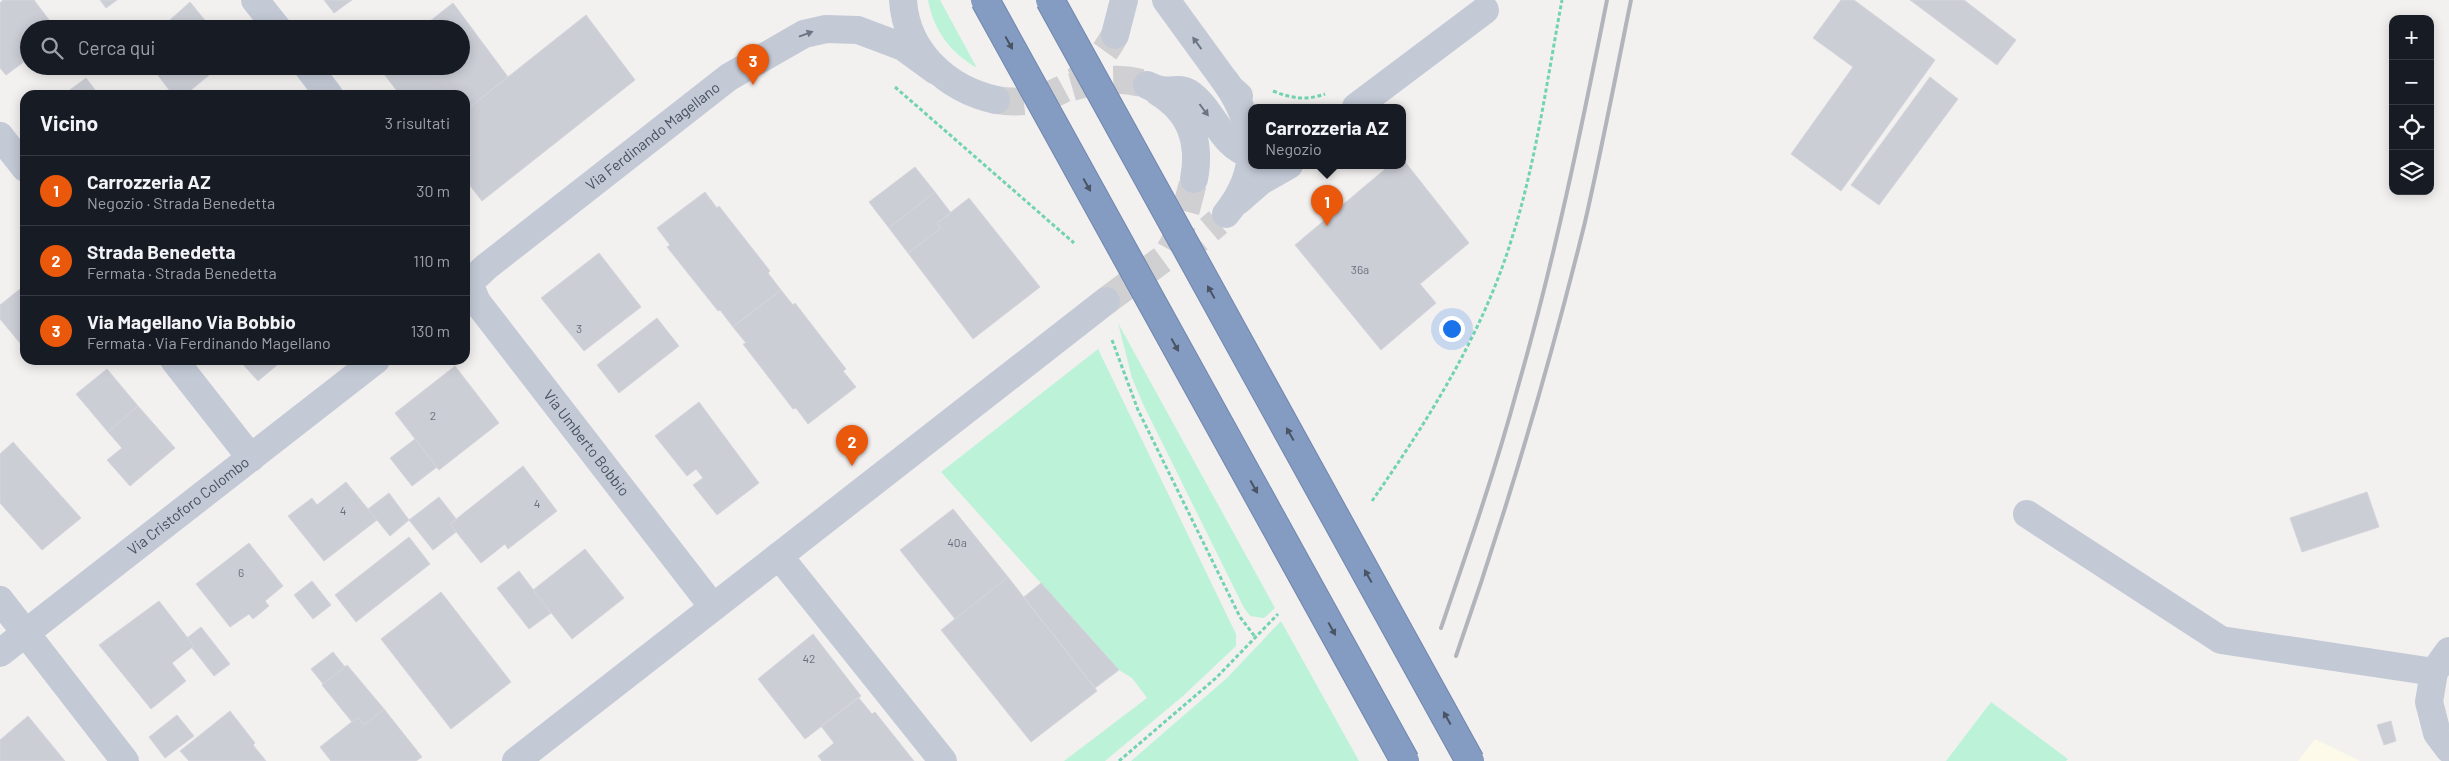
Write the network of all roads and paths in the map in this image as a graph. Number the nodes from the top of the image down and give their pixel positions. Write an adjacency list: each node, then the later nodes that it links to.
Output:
1 (255, 0): 10 (street)
2 (890, 0): 11 (street)
3 (902, 0): 11 (street, Via Ferdinando Magellano)
4 (985, 0): 51 (highway, one-way to 51, bridge)
5 (1050, 0): 52 (highway, one-way to 5, bridge)
6 (1124, 0): 12 (street)
7 (1166, 0): 15 (street, one-way to 7)
8 (1562, 0): 36 (path)
9 (1485, 10): 21 (street)
10 (271, 20)
11 (910, 30): 13 (street, Via Ferdinando Magellano)
12 (1115, 35)
13 (936, 71): 20 (street, Via Ferdinando Magellano); 30 (street, Via Ferdinando Magellano, one-way to 13)
14 (314, 75): 17 (street)
15 (1226, 82): 19 (street); 22 (street)
16 (893, 85): 29 (path)
17 (325, 90)
18 (1327, 93): 19 (path)
19 (1261, 98)
20 (996, 100)
21 (1360, 104)
22 (1248, 120)
23 (0, 136): 25 (street)
24 (1248, 153): 28 (street, one-way to 24)
25 (20, 162)
26 (1248, 168): 27 (street)
27 (1282, 169)
28 (1194, 179)
29 (1074, 243)
30 (470, 279)
31 (470, 289): 40 (street, Via Umberto Bobbio)
32 (1101, 305): 38 (street); 43 (path)
33 (178, 365): 35 (street)
34 (370, 365): 35 (street, Via Cristoforo Colombo)
35 (251, 458): 42 (street, Via Cristoforo Colombo)
36 (1372, 501)
37 (2028, 514): 45 (street)
38 (779, 556): 40 (street); 49 (street)
39 (0, 600): 42 (street)
40 (713, 607): 47 (street)
41 (1278, 614): 43 (path)
42 (26, 633): 44 (street, Via Cristoforo Colombo); 48 (street)
43 (1256, 638): 50 (path)
44 (0, 653)
45 (2442, 661): 46 (street)
46 (2449, 749)
47 (533, 756)
48 (125, 761)
49 (943, 761)
50 (1119, 761)
51 (1405, 761)
52 (1470, 761)

